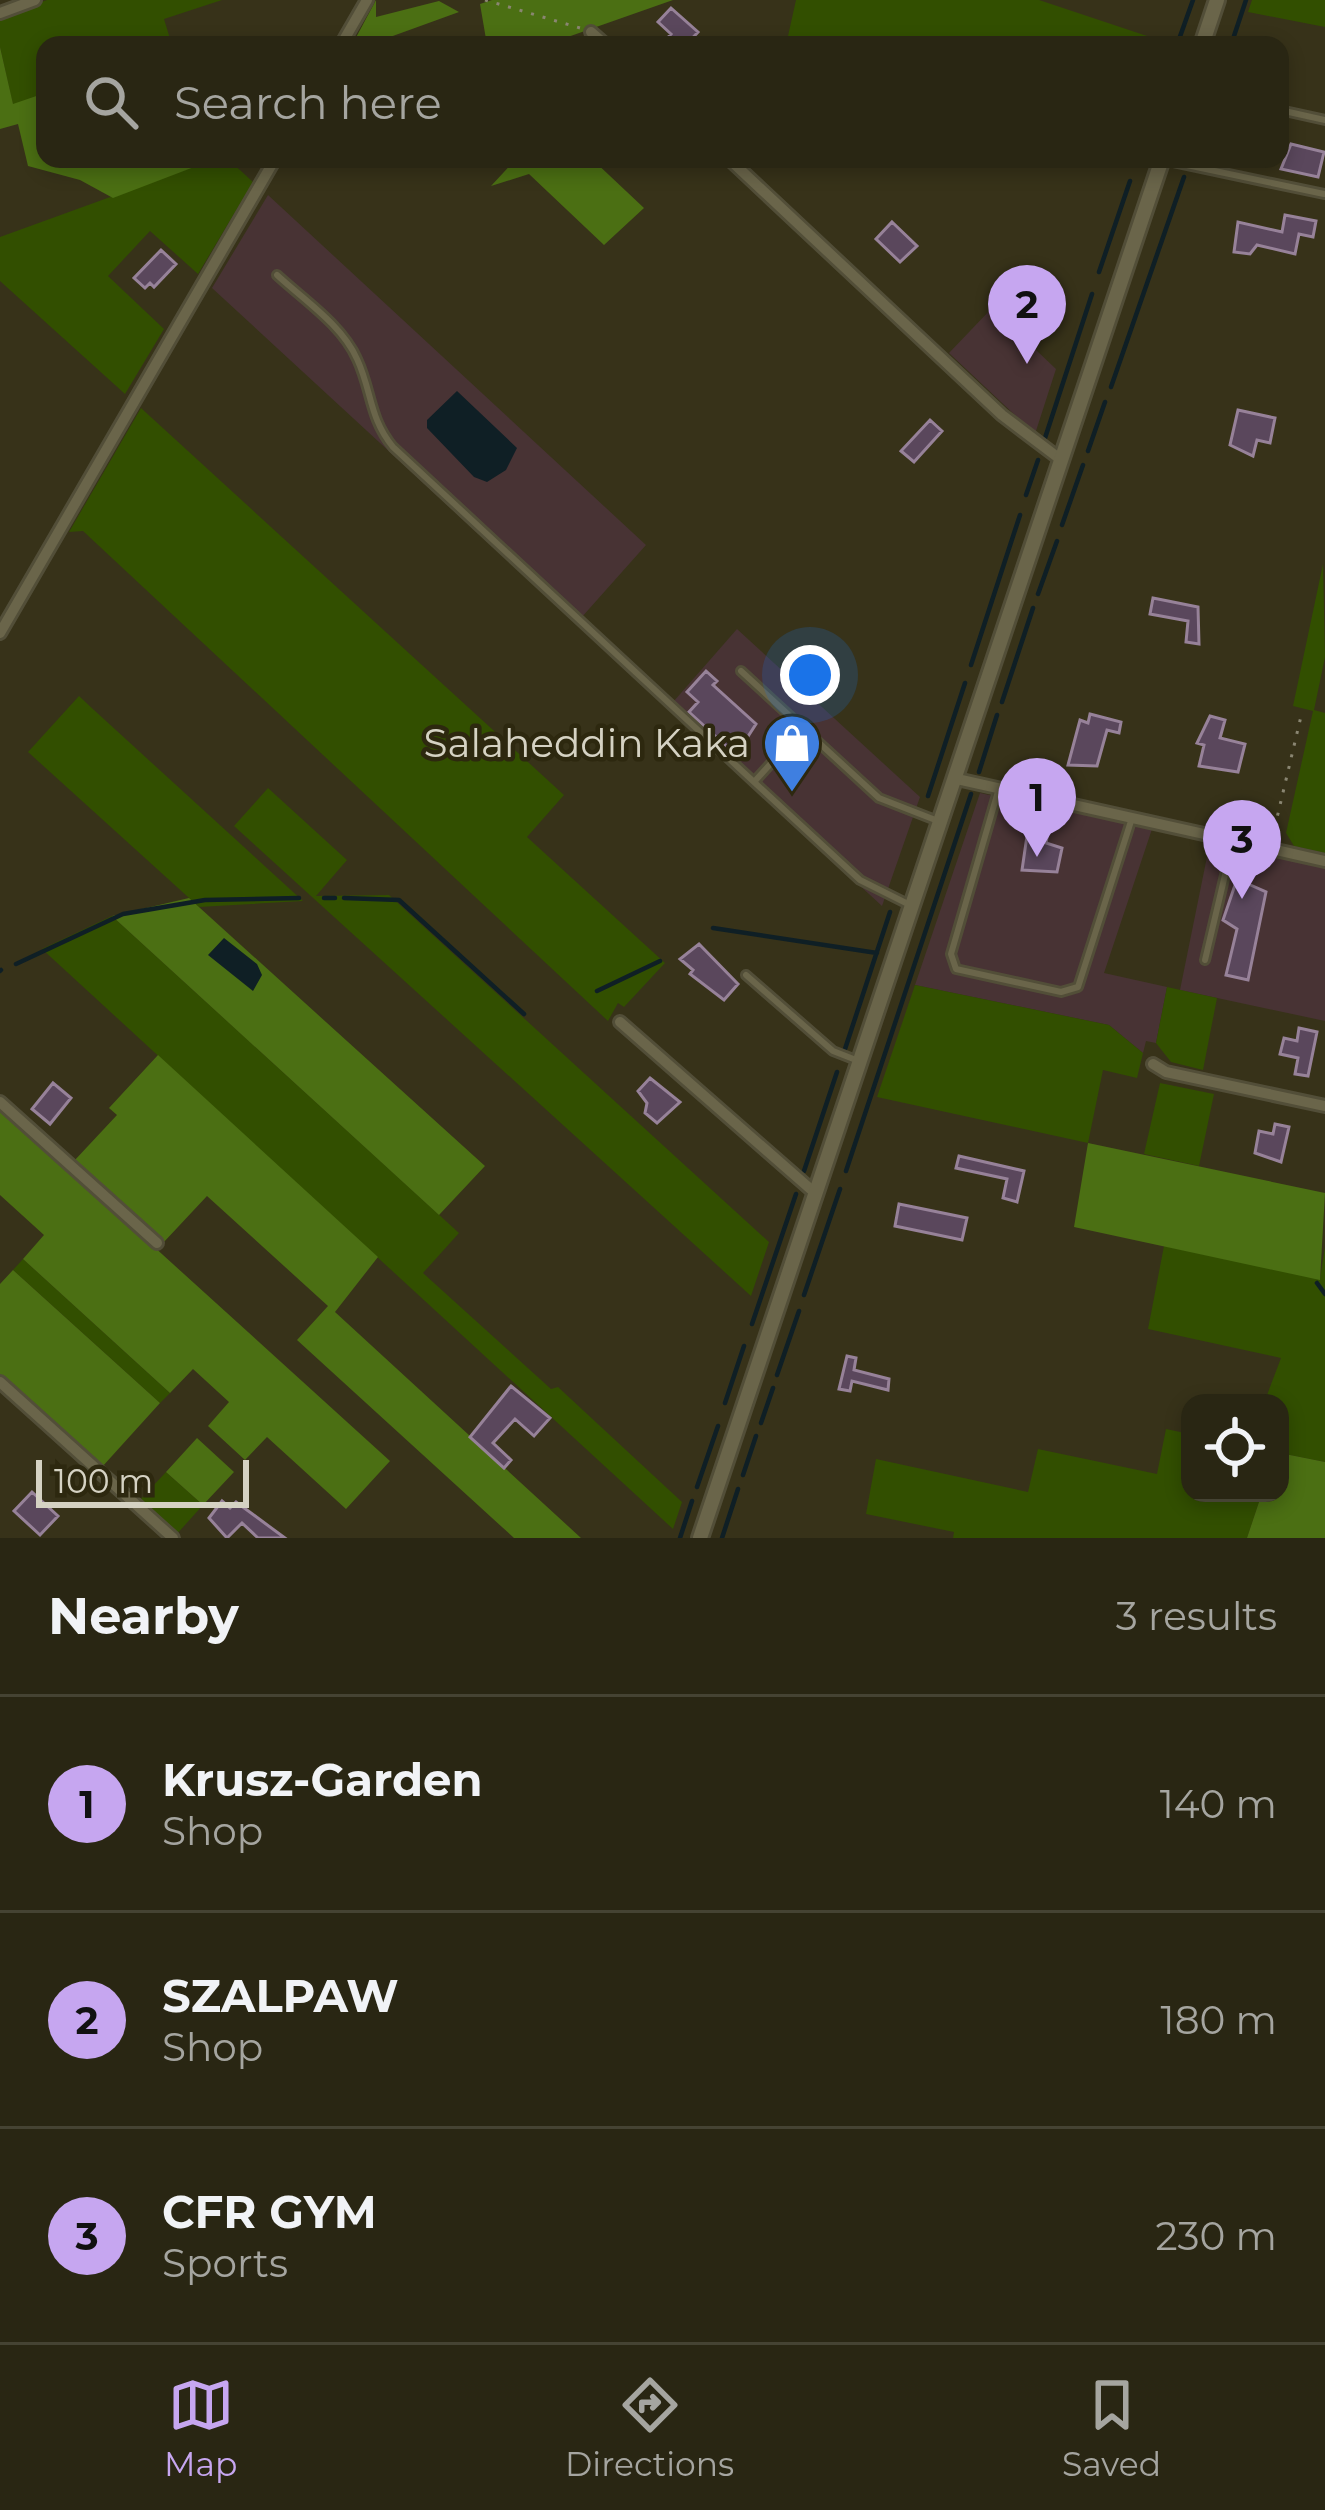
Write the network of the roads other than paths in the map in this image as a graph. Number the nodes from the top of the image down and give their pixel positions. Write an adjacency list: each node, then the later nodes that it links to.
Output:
1 (35, 0): 4 (street)
2 (368, 0): 6 (street)
3 (1216, 0): 8 (street)
4 (0, 13)
5 (591, 32): 7 (street)
6 (346, 36)
7 (596, 36)
8 (1205, 36)
9 (1289, 112): 10 (lane)
10 (1325, 120)
11 (270, 168): 18 (street)
12 (739, 168): 17 (street)
13 (1159, 168): 17 (street)
14 (1204, 168): 15 (lane)
15 (1324, 194)
16 (277, 275): 22 (lane)
17 (1060, 459): 21 (street)
18 (0, 633)
19 (741, 671): 20 (lane)
20 (803, 728): 22 (lane); 25 (lane)
21 (957, 779): 23 (street); 25 (street)
22 (754, 782): 28 (lane)
23 (999, 788): 24 (street); 24 (lane)
24 (1132, 818): 26 (street)
25 (942, 823): 28 (street)
26 (1233, 840): 27 (street); 29 (lane)
27 (1325, 861)
28 (913, 906): 32 (street)
29 (1205, 960)
30 (746, 975): 32 (lane)
31 (620, 1022): 36 (street)
32 (860, 1060): 36 (street)
33 (1153, 1064): 35 (street)
34 (0, 1102): 37 (street)
35 (1325, 1106)
36 (814, 1193): 40 (street)
37 (157, 1244)
38 (0, 1382): 39 (street)
39 (173, 1538)
40 (700, 1538)

